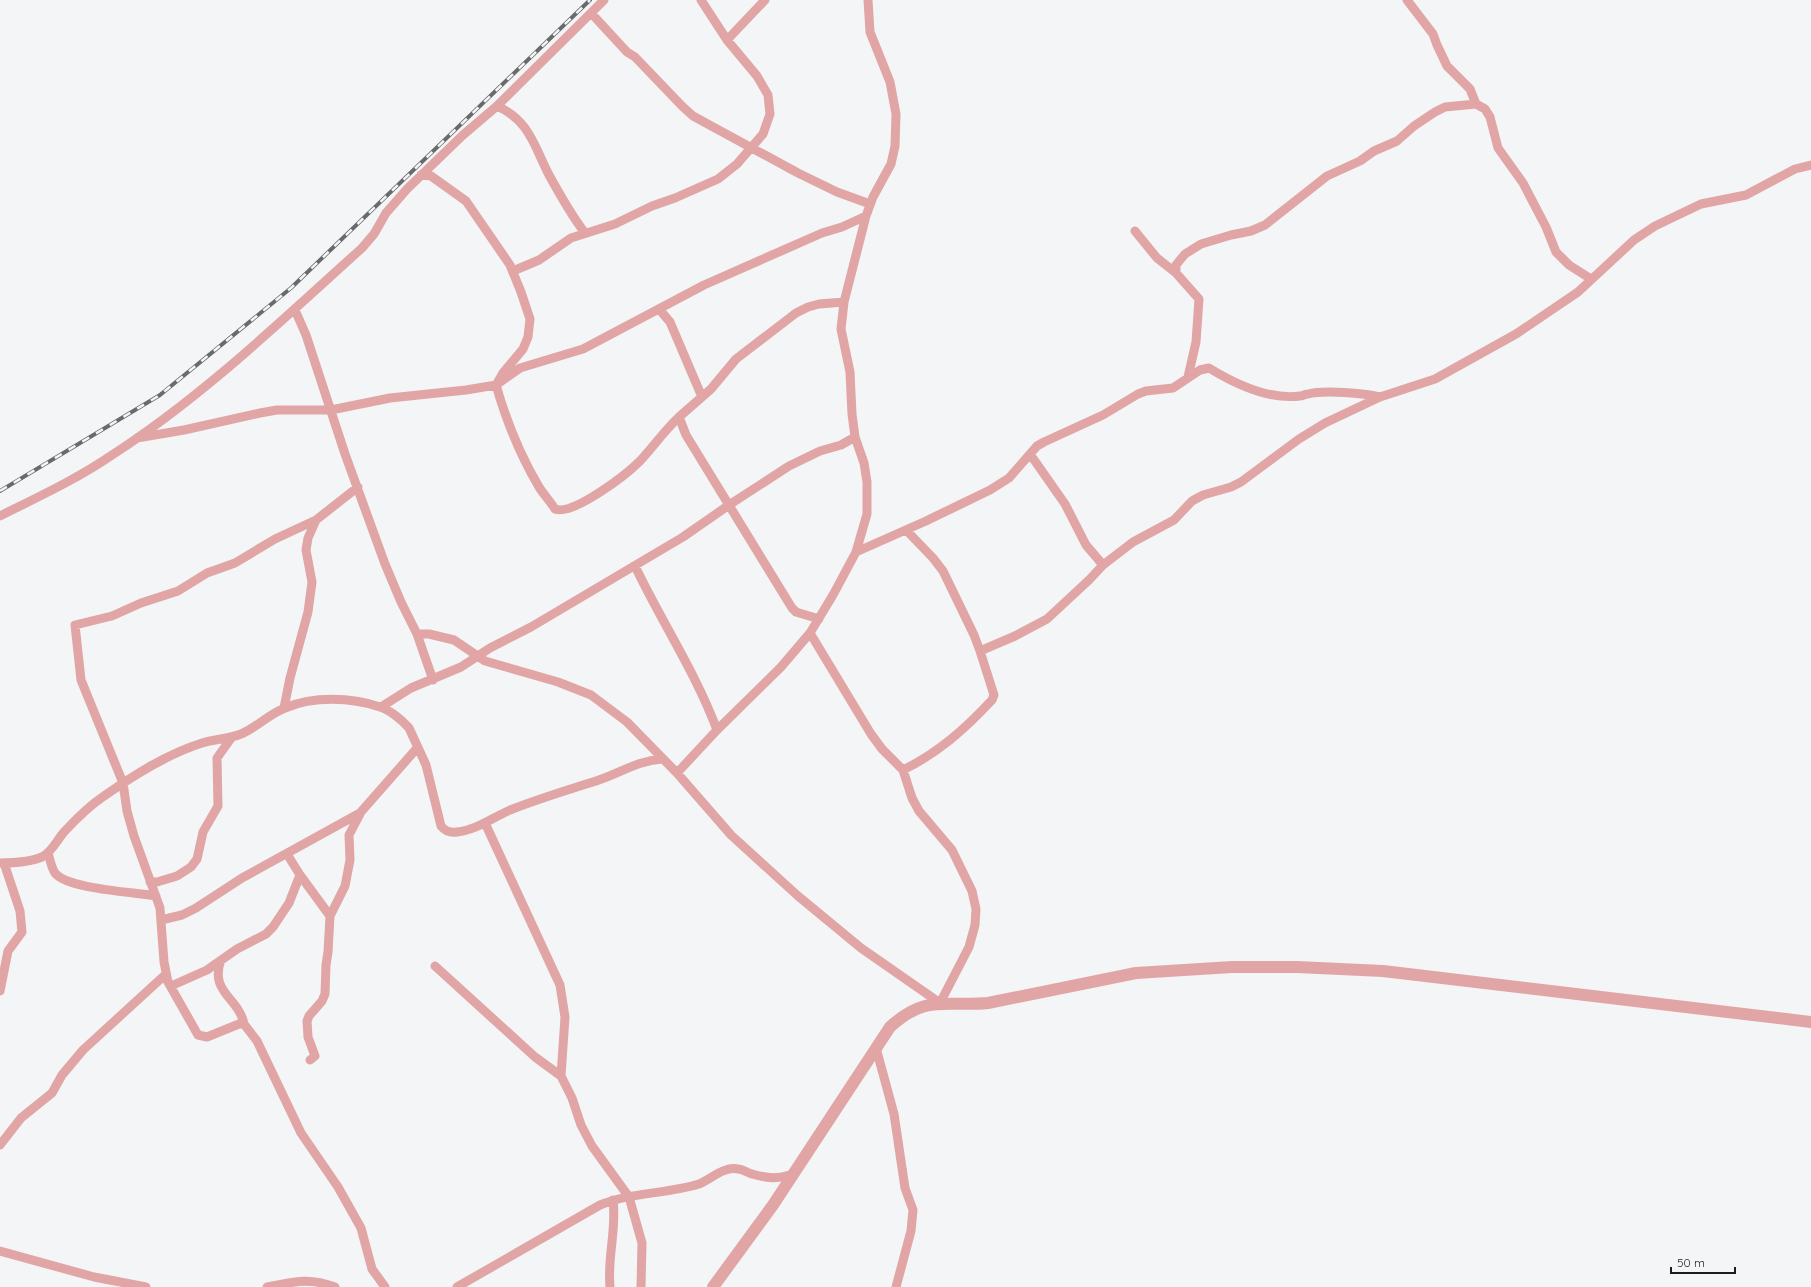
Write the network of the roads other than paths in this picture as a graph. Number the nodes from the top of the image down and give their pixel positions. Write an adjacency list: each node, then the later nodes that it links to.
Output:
1 (604, 0): 6 (street)
2 (702, 0): 7 (street)
3 (765, 0): 7 (street)
4 (868, 0): 13 (street)
5 (1407, 0): 8 (street)
6 (591, 13): 9 (street); 10 (street)
7 (727, 40): 10 (street)
8 (1476, 104): 18 (street); 19 (street)
9 (496, 106): 12 (street); 16 (street)
10 (752, 147): 13 (street); 16 (street)
11 (1811, 165): 19 (street)
12 (421, 175): 17 (street); 22 (street)
13 (870, 204): 14 (street)
14 (866, 216): 20 (street); 21 (street)
15 (1135, 231): 18 (street)
16 (585, 233): 17 (street)
17 (513, 271): 24 (street)
18 (1176, 273): 23 (street)
19 (1591, 280): 26 (street)
20 (844, 302): 25 (street); 29 (street)
21 (659, 309): 24 (street); 25 (street)
22 (295, 310): 27 (street); 30 (street)
23 (1188, 377): 26 (street); 31 (street)
24 (496, 385): 27 (street); 28 (street)
25 (702, 397): 28 (street)
26 (1380, 397): 38 (street)
27 (330, 410): 30 (street); 32 (street)
28 (679, 417): 33 (street)
29 (855, 437): 33 (street); 37 (street)
30 (136, 438): 34 (street)
31 (1030, 454): 36 (street); 38 (street)
32 (358, 487): 35 (street); 42 (street)
33 (729, 505): 39 (street); 40 (street)
34 (0, 516)
35 (316, 520): 47 (street); 54 (street)
36 (907, 530): 37 (street); 43 (street)
37 (856, 552): 40 (street)
38 (1102, 565): 43 (street)
39 (635, 566): 44 (street); 48 (street)
40 (819, 619): 41 (street)
41 (810, 632): 48 (street); 52 (street)
42 (417, 634): 44 (street); 45 (street)
43 (980, 651): 52 (street)
44 (477, 656): 45 (street); 51 (street)
45 (433, 680): 46 (street)
46 (382, 707): 47 (street); 50 (street)
47 (284, 708): 49 (street)
48 (717, 730): 53 (street)
49 (232, 737): 54 (street); 61 (street)
50 (418, 747): 55 (street); 56 (street)
51 (662, 759): 53 (street); 56 (street)
52 (903, 770): 70 (street)
53 (677, 773): 70 (street)
54 (123, 783): 57 (street); 61 (street)
55 (360, 813): 58 (street); 63 (street)
56 (485, 823): 75 (street)
57 (48, 853): 59 (street); 62 (street)
58 (287, 854): 60 (street); 64 (street)
59 (2, 863): 69 (street)
60 (300, 875): 63 (street); 65 (street)
61 (150, 882): 62 (street)
62 (156, 896): 64 (street)
63 (330, 916): 74 (street)
64 (161, 920): 67 (street)
65 (221, 960): 68 (street); 72 (street)
66 (435, 966): 75 (street)
67 (166, 974): 68 (street); 76 (street)
68 (171, 986): 72 (street)
69 (0, 991)
70 (940, 1003): 71 (street); 73 (street)
71 (1811, 1022)
72 (244, 1024): 84 (street)
73 (876, 1048): 77 (street); 89 (street)
74 (310, 1060)
75 (561, 1076): 78 (street)
76 (0, 1145)
77 (794, 1174): 78 (street); 88 (street)
78 (629, 1197): 79 (street); 87 (street)
79 (613, 1200): 85 (street); 86 (street)
80 (0, 1251): 81 (street)
81 (146, 1287)
82 (267, 1287): 83 (street)
83 (335, 1287)
84 (385, 1287)
85 (457, 1287)
86 (610, 1287)
87 (641, 1287)
88 (713, 1287)
89 (896, 1287)

